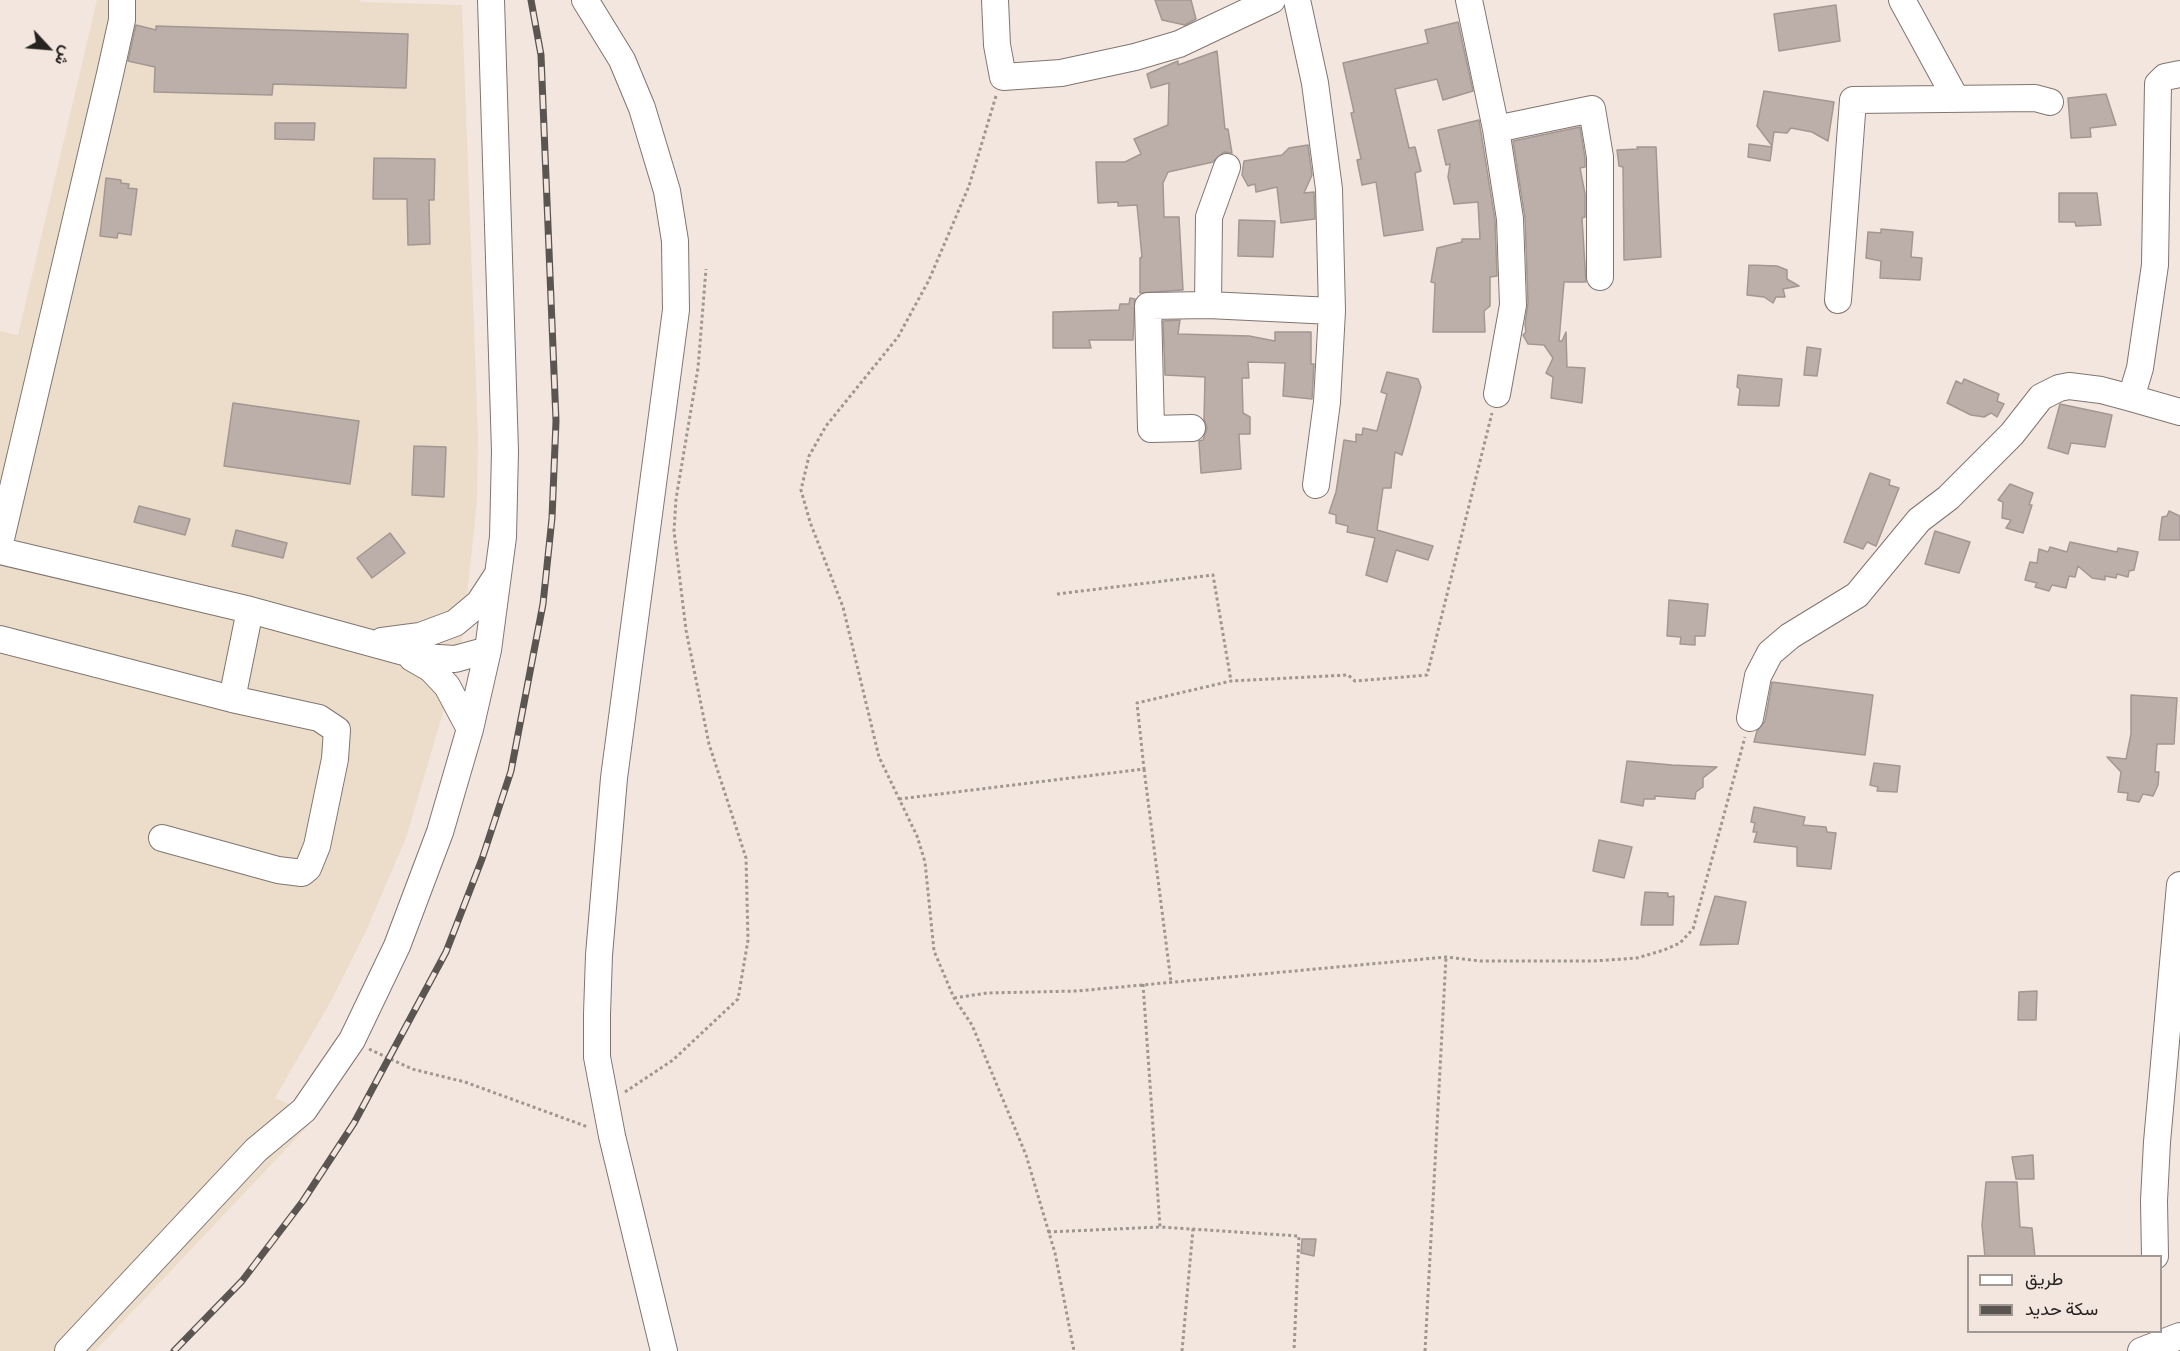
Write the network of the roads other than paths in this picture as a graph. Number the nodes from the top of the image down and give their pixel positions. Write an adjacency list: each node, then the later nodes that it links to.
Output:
1 (122, 0): 23 (street)
2 (490, 0): 25 (street)
3 (585, 0): 37 (street)
4 (995, 0): 5 (street)
5 (1272, 0)
6 (1297, 0): 17 (street)
7 (1469, 0): 12 (street)
8 (1902, 0): 10 (street)
9 (2180, 74): 19 (street)
10 (1956, 99): 11 (street); 15 (street)
11 (2050, 102)
12 (1496, 129): 14 (street); 18 (street)
13 (1227, 167): 16 (street)
14 (1600, 277)
15 (1838, 300)
16 (1208, 305): 17 (street); 21 (street)
17 (1332, 311): 22 (street)
18 (1497, 394)
19 (2131, 398): 20 (street); 31 (street)
20 (2180, 412)
21 (1192, 428)
22 (1316, 485)
23 (0, 543)
24 (0, 551): 26 (street)
25 (500, 569): 28 (street); 29 (street)
26 (250, 610): 28 (street); 30 (street)
27 (0, 639): 30 (street)
28 (373, 642): 29 (street); 32 (street)
29 (488, 650): 32 (street)
30 (232, 699): 33 (street)
31 (1750, 718)
32 (471, 729): 36 (street)
33 (162, 838)
34 (2180, 885): 35 (street)
35 (2155, 1255)
36 (68, 1351)
37 (664, 1351)

